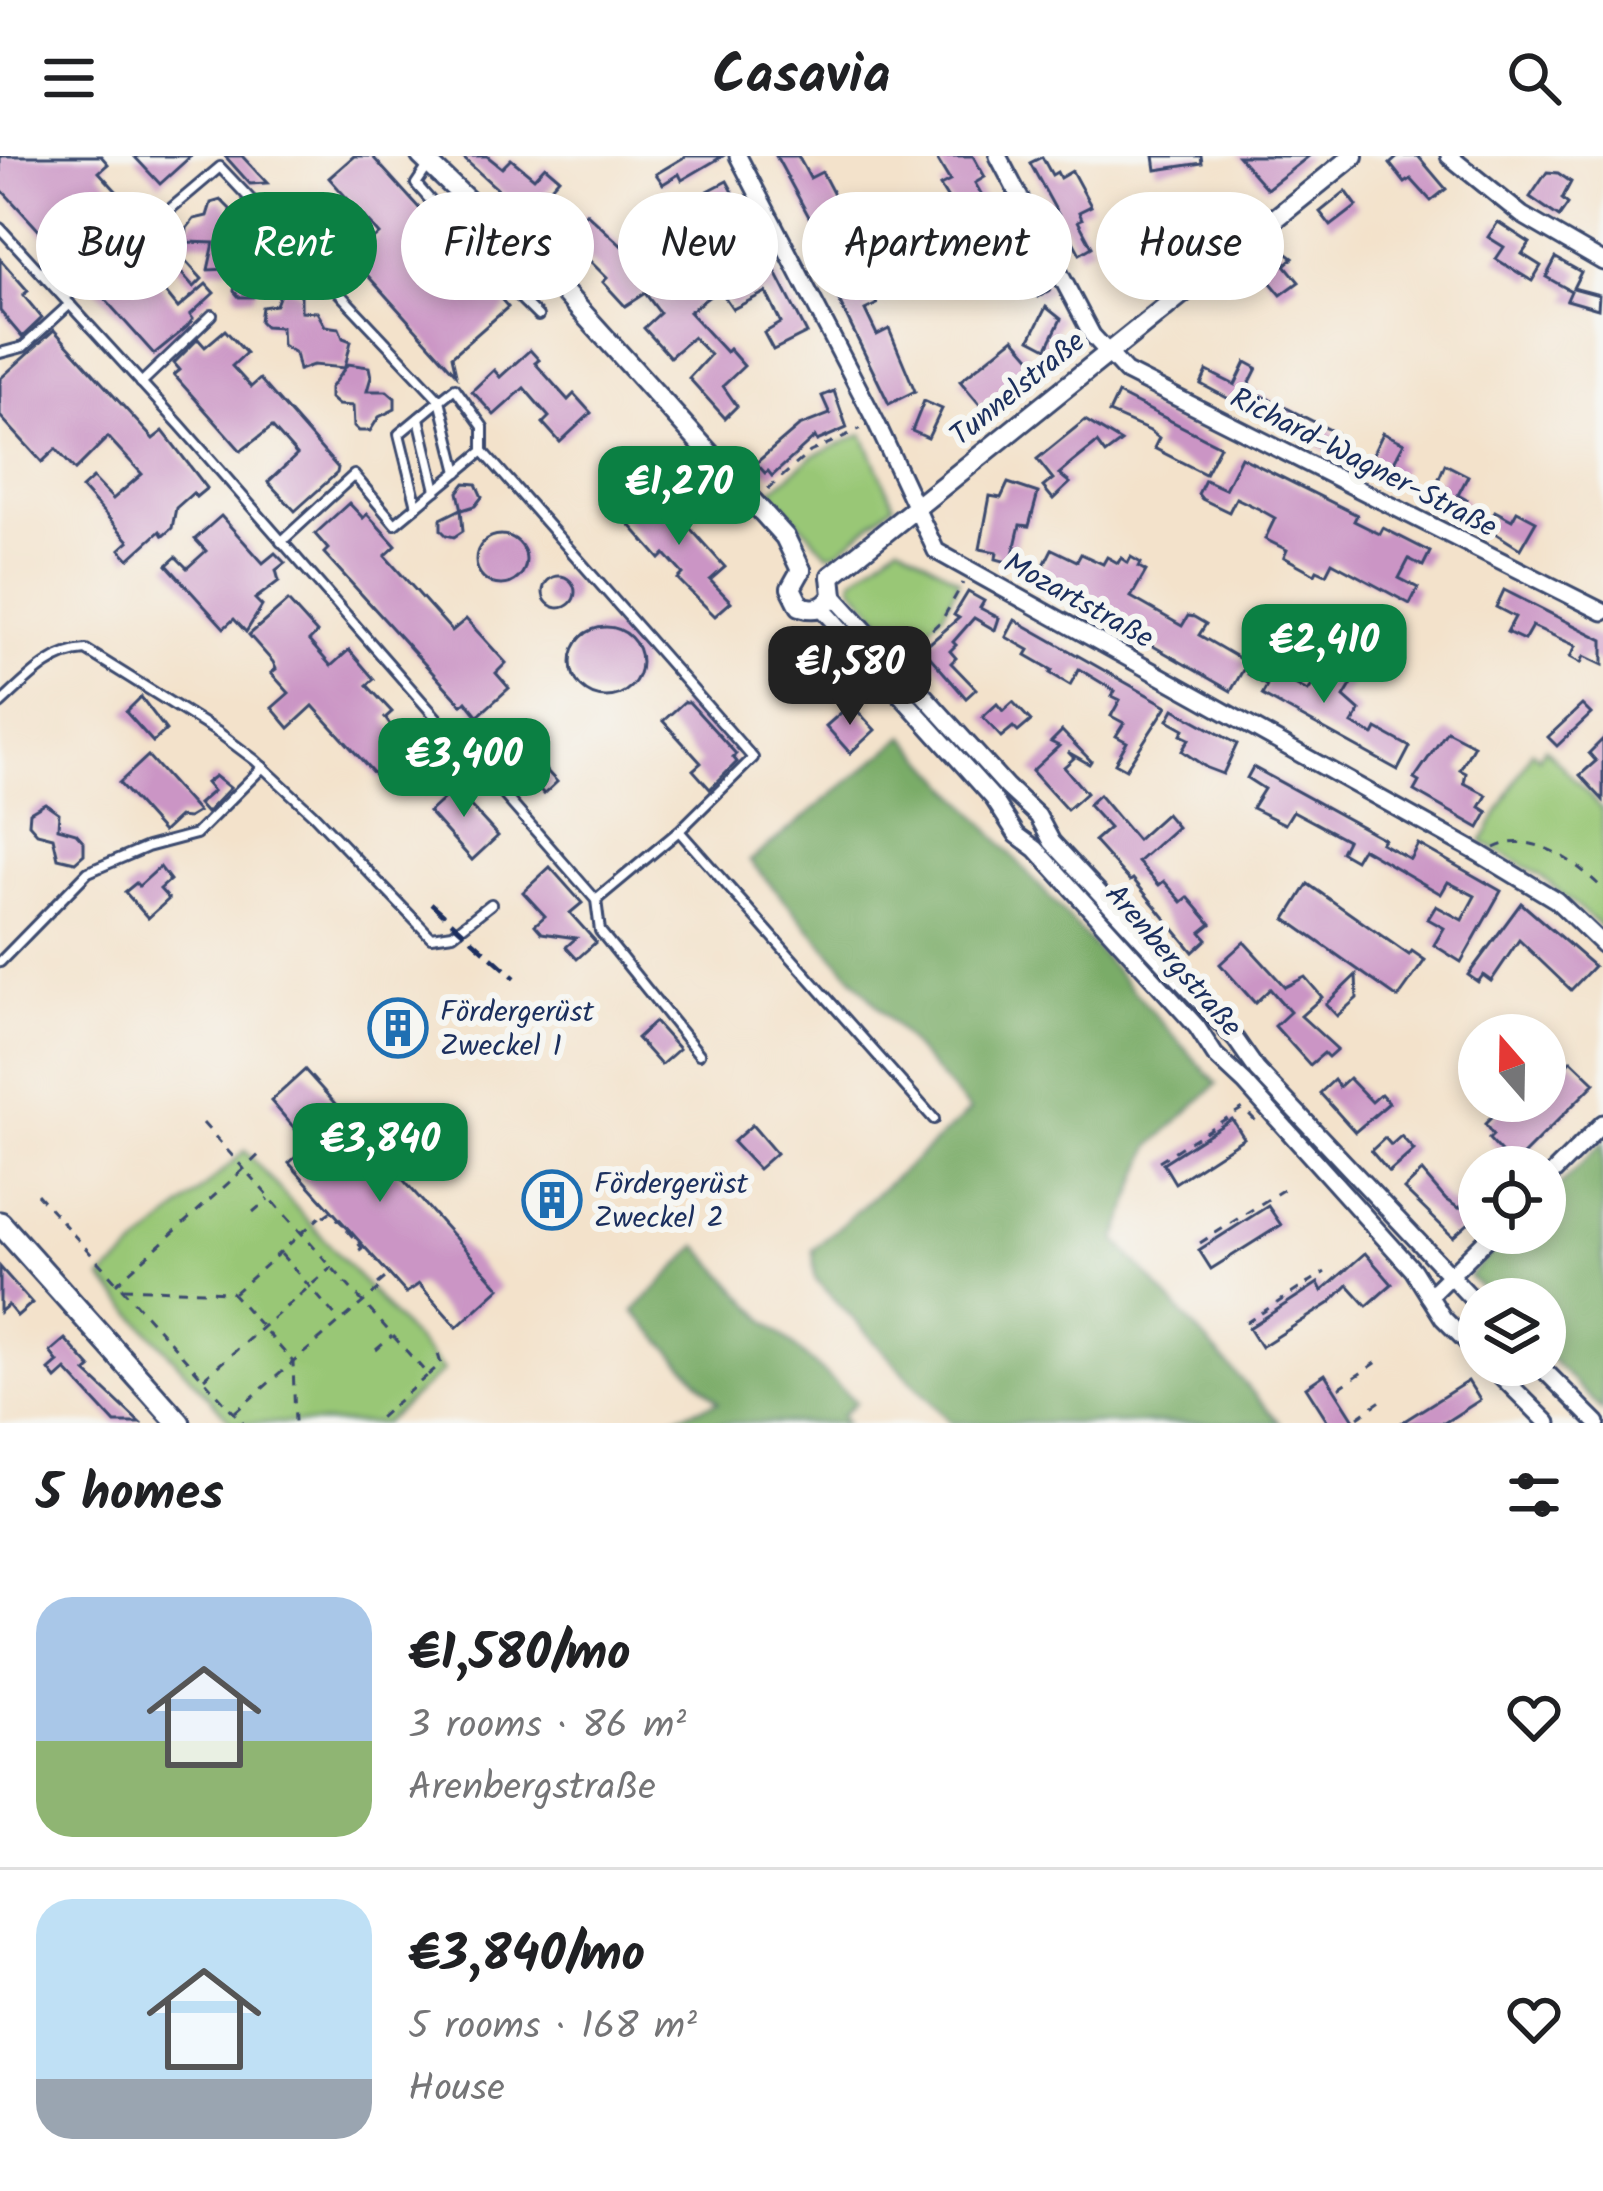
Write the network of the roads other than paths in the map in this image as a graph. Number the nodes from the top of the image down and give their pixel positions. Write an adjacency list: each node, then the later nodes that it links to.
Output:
1 (738, 156): 20 (street, Mozartstraße)
2 (998, 156): 12 (street)
3 (1353, 156): 12 (street, Tunnelstraße)
4 (1449, 156): 7 (street)
5 (425, 160): 10 (lane); 22 (street, Arenbergstraße)
6 (0, 228): 8 (lane)
7 (1603, 262)
8 (68, 301): 11 (lane); 13 (lane); 14 (lane)
9 (212, 315): 13 (lane)
10 (538, 316)
11 (0, 353)
12 (1106, 353): 20 (street, Tunnelstraße); 24 (street, Richard-Wagner-Straße)
13 (141, 383): 21 (lane)
14 (440, 400): 15 (lane); 16 (lane); 17 (lane)
15 (419, 418): 18 (lane); 19 (lane)
16 (483, 452): 17 (lane); 27 (lane)
17 (458, 472): 18 (lane)
18 (436, 490): 19 (lane)
19 (417, 506): 21 (lane)
20 (914, 510): 23 (street, Tunnelstraße); 30 (street, Mozartstraße)
21 (280, 542): 28 (lane)
22 (801, 570): 23 (street); 23 (street, Arenbergstraße)
23 (829, 593): 38 (street, Arenbergstraße); 40 (street, Arenbergstraße)
24 (1603, 612)
25 (0, 704): 26 (lane)
26 (263, 767): 29 (lane); 31 (lane)
27 (680, 831): 28 (lane); 33 (lane)
28 (596, 900): 32 (lane)
29 (490, 904)
30 (1603, 945)
31 (0, 962)
32 (699, 1054)
33 (934, 1119)
34 (1603, 1123): 35 (street)
35 (1566, 1160)
36 (1, 1225): 44 (main road)
37 (1472, 1254): 38 (street)
38 (1450, 1277): 39 (street, Arenbergstraße); 40 (street)
39 (1458, 1285)
40 (1429, 1296): 41 (street, Arenbergstraße)
41 (1458, 1333)
42 (1511, 1386): 45 (street)
43 (1560, 1386): 46 (street)
44 (179, 1423)
45 (1548, 1423)
46 (1597, 1423)

